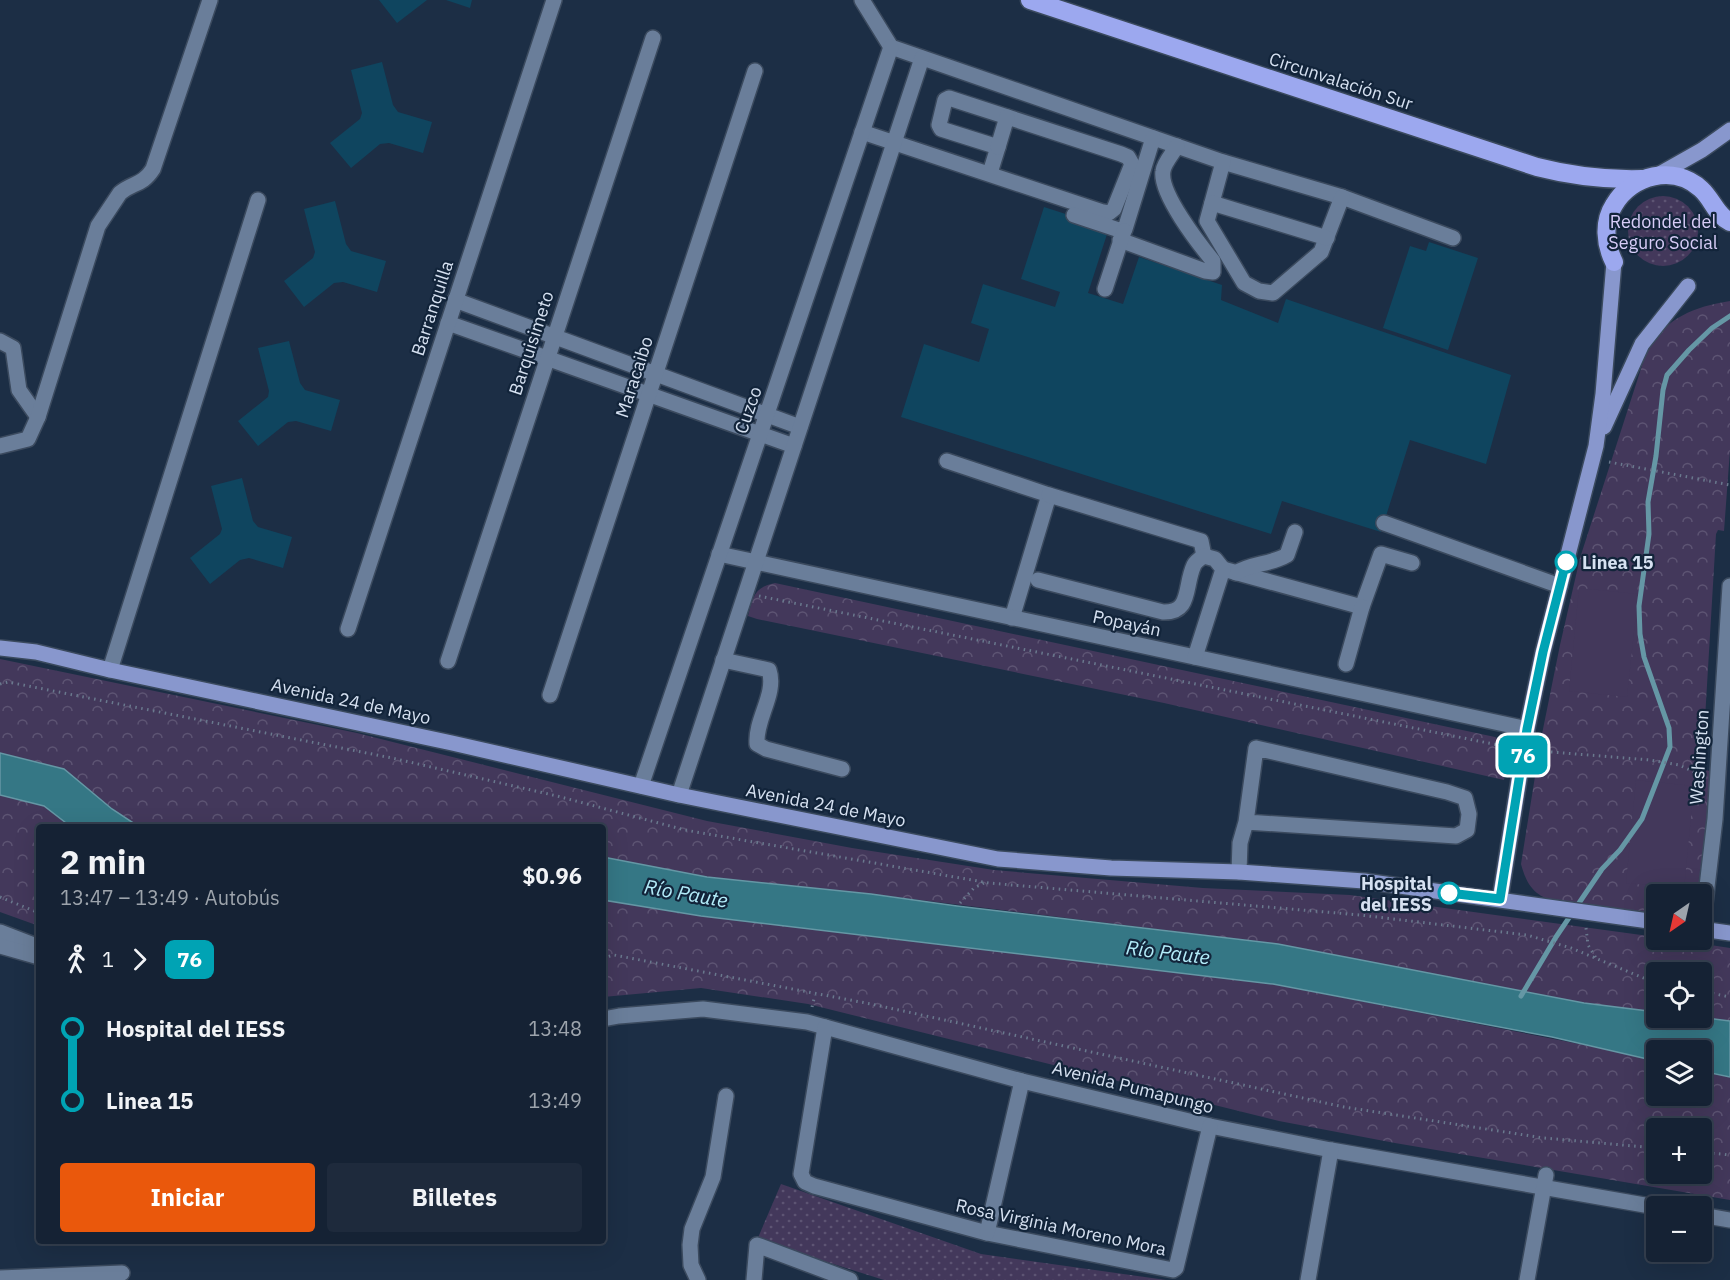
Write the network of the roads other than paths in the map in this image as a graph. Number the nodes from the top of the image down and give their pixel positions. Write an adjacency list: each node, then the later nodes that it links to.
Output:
1 (210, 0): 38 (street)
2 (554, 0): 30 (street, Barranquilla)
3 (862, 0): 6 (street)
4 (1030, 0): 18 (highway, Circunvalación Sur)
5 (653, 38): 32 (street, Barquisimeto)
6 (891, 47): 7 (street); 11 (street, Cuzco)
7 (922, 58): 12 (street); 13 (street)
8 (754, 71): 35 (street, Maracaibo)
9 (1007, 117): 15 (street); 15 (street); 17 (street)
10 (1730, 130): 18 (main road)
11 (862, 132): 13 (street); 37 (street, Cuzco)
12 (1153, 138): 14 (street); 24 (street)
13 (894, 143): 17 (street); 39 (street)
14 (1177, 146): 16 (street); 24 (street)
15 (998, 147): 17 (street)
16 (1223, 162): 19 (street); 21 (street)
17 (990, 174)
18 (1649, 177): 23 (highway); 27 (highway)
19 (1342, 197): 25 (street); 26 (street)
20 (258, 200): 64 (street)
21 (1212, 203): 25 (street); 25 (street)
22 (1074, 214): 24 (street)
23 (1724, 215)
24 (1123, 234): 29 (street)
25 (1327, 238)
26 (1453, 238)
27 (1614, 262): 43 (main road)
28 (1688, 286): 43 (main road)
29 (1105, 289)
30 (455, 300): 31 (street, Barranquilla); 32 (street)
31 (447, 323): 34 (street); 58 (street, Barranquilla)
32 (554, 336): 34 (street, Barquisimeto); 35 (street)
33 (0, 341): 38 (street)
34 (547, 358): 36 (street); 62 (street, Barquisimeto)
35 (655, 374): 36 (street, Maracaibo); 37 (street)
36 (648, 394): 40 (street); 65 (street, Maracaibo)
37 (767, 415): 39 (street); 40 (street, Cuzco)
38 (38, 417): 41 (street)
39 (800, 427): 42 (street)
40 (760, 434): 42 (street); 48 (street, Cuzco)
41 (0, 446)
42 (794, 446): 50 (street)
43 (1594, 452): 54 (main road)
44 (947, 461): 45 (street)
45 (1049, 495): 49 (street); 57 (street)
46 (1384, 523): 54 (street)
47 (1295, 532): 52 (street)
48 (719, 554): 50 (street, Popayán); 69 (street, Cuzco)
49 (1204, 555): 52 (street); 53 (street)
50 (755, 562): 57 (street, Popayán); 61 (street)
51 (1412, 563): 56 (street)
52 (1229, 571): 56 (street); 60 (street)
53 (1038, 580)
54 (1560, 586): 66 (main road)
55 (1730, 586): 67 (street, Washington)
56 (1362, 607): 63 (street)
57 (1012, 618): 60 (street, Popayán)
58 (348, 629)
59 (0, 648): 64 (main road, Avenida 24 de Mayo)
60 (1195, 657): 66 (street, Popayán)
61 (723, 660): 68 (street); 70 (street)
62 (448, 661)
63 (1346, 664)
64 (110, 670): 69 (main road, Avenida 24 de Mayo)
65 (550, 695)
66 (1527, 729): 75 (main road)
67 (1724, 766): 71 (street, Washington)
68 (842, 769)
69 (641, 786): 70 (main road, Avenida 24 de Mayo)
70 (679, 795): 73 (main road, Avenida 24 de Mayo)
71 (1722, 821): 74 (street, Washington)
72 (1246, 822): 72 (street); 73 (street)
73 (1239, 872): 75 (main road, Avenida 24 de Mayo)
74 (1710, 884)
75 (1500, 899): 76 (main road, Avenida 24 de Mayo)
76 (1646, 921)
77 (1712, 930): 79 (main road)
78 (0, 932): 81 (street)
79 (1730, 933)
80 (0, 946): 82 (street)
81 (36, 946)
82 (36, 956)
83 (606, 1018): 84 (street, Avenida Pumapungo)
84 (825, 1027): 85 (street, Avenida Pumapungo); 93 (street, Rosa Virginia Moreno Mora)
85 (1022, 1081): 87 (street, Avenida Pumapungo); 93 (street)
86 (726, 1096): 96 (street)
87 (1210, 1126): 88 (street, Avenida Pumapungo); 93 (street, Rosa Virginia Moreno Mora)
88 (1331, 1150): 89 (street, Avenida Pumapungo); 99 (street)
89 (1545, 1181): 90 (street, Avenida Pumapungo); 100 (street)
90 (1646, 1199)
91 (1712, 1212): 92 (street)
92 (1730, 1220)
93 (987, 1233)
94 (122, 1273): 95 (street)
95 (0, 1278)
96 (698, 1280)
97 (754, 1280): 98 (street)
98 (850, 1280)
99 (1308, 1280)
100 (1527, 1280)

